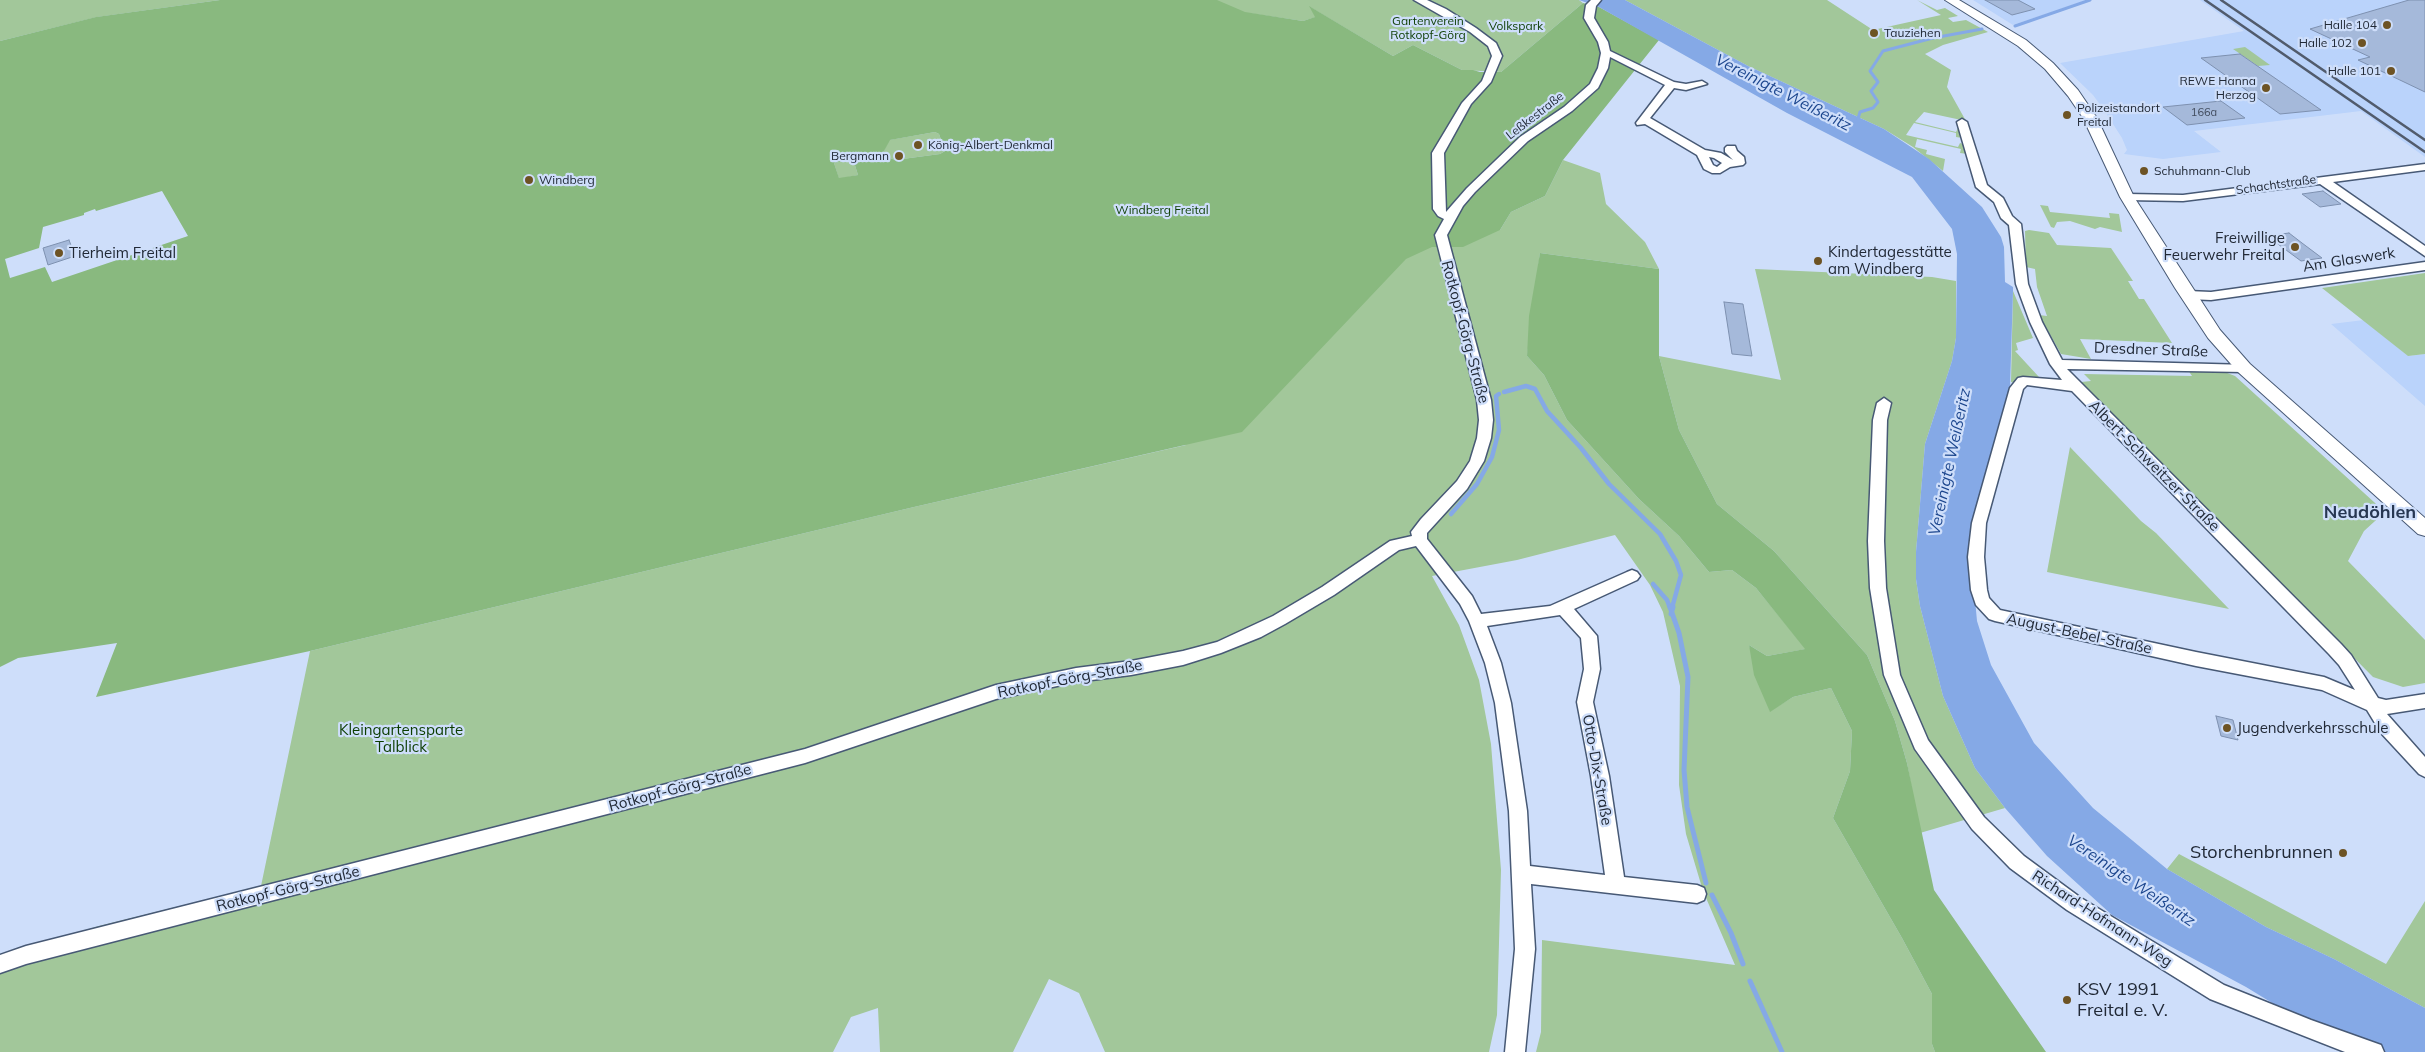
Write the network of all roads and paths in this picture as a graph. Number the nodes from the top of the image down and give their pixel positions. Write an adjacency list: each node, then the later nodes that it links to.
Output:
1 (1419, 0): 14 (street)
2 (1951, 0): 5 (street)
3 (1962, 0): 5 (street)
4 (1593, 3): 6 (street)
5 (2022, 43): 13 (street)
6 (1606, 53): 7 (street); 14 (street, Leßkestraße)
7 (1671, 84): 8 (street); 10 (street)
8 (1702, 84)
9 (1962, 122): 18 (street, Albert-Schweitzer-Straße)
10 (1731, 148)
11 (2425, 167): 12 (street, Schachtstraße)
12 (2320, 179): 13 (street, Schachtstraße); 15 (street, Am Glaswerk)
13 (2127, 197): 17 (street)
14 (1449, 217): 23 (street, Rotkopf-Görg-Straße)
15 (2425, 252)
16 (2425, 266): 17 (street, Am Glaswerk)
17 (2188, 295): 19 (street)
18 (2057, 364): 19 (street, Dresdner Straße); 20 (street, Albert-Schweitzer-Straße)
19 (2244, 368): 22 (street)
20 (2075, 387): 28 (street, Albert-Schweitzer-Straße); 28 (street, August-Bebel-Straße)
21 (1884, 403): 35 (street, Richard-Hofmann-Weg)
22 (2425, 529)
23 (1420, 540): 26 (street); 33 (street, Rotkopf-Görg-Straße)
24 (1632, 576): 25 (street)
25 (1562, 607): 26 (street); 31 (street, Otto-Dix-Straße)
26 (1477, 621): 30 (street)
27 (2425, 701): 28 (street, August-Bebel-Straße)
28 (2370, 704): 29 (street, Albert-Schweitzer-Straße)
29 (2425, 769)
30 (1522, 874): 31 (street); 34 (street)
31 (1616, 884): 32 (street)
32 (1697, 894)
33 (0, 964)
34 (1515, 1052)
35 (2374, 1052)

